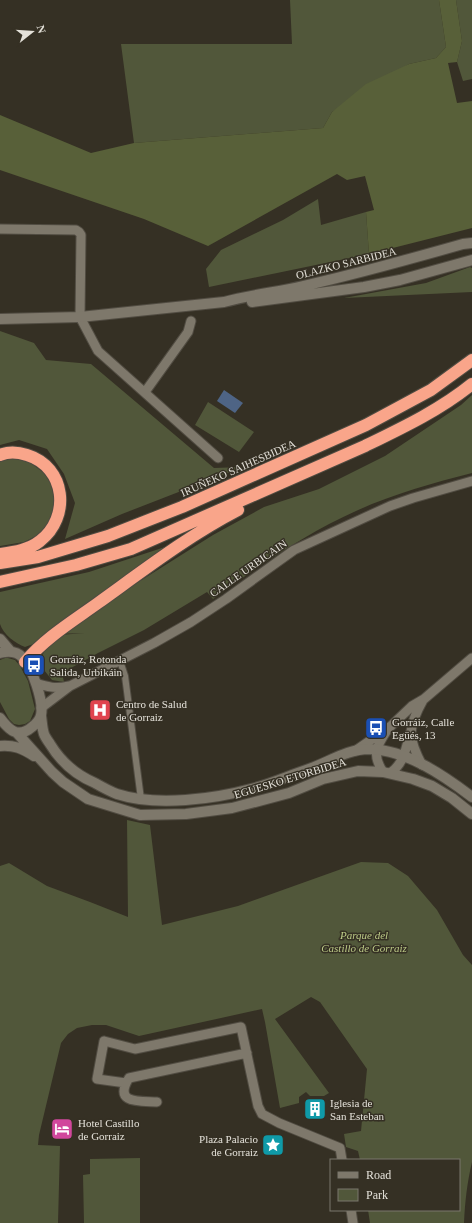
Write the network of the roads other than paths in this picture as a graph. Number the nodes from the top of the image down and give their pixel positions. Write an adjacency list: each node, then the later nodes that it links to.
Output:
1 (0, 229): 5 (street)
2 (472, 243): 4 (street, OLAZKO SARBIDEA)
3 (472, 260): 4 (street, OLAZKO SARBIDEA)
4 (224, 302): 5 (street, OLAZKO SARBIDEA)
5 (80, 317): 6 (street, OLAZKO SARBIDEA); 10 (street)
6 (0, 319)
7 (191, 321): 10 (street)
8 (472, 360): 16 (highway, IRUÑEKO SAIHESBIDEA)
9 (472, 384): 11 (highway)
10 (145, 392): 13 (street)
11 (365, 446): 17 (highway); 23 (highway)
12 (0, 454): 15 (highway)
13 (218, 458)
14 (472, 481): 22 (street, CALLE URBICAIN)
15 (0, 554)
16 (0, 563)
17 (0, 582)
18 (0, 639): 20 (street)
19 (0, 652): 20 (street)
20 (11, 652): 23 (street)
21 (472, 658): 26 (street)
22 (120, 661): 25 (street, CALLE URBICAIN); 41 (street)
23 (25, 662): 24 (street, EGUESKO ETORBIDEA)
24 (36, 683): 25 (street, CALLE URBICAIN); 27 (street, EGUESKO ETORBIDEA)
25 (70, 686): 27 (street, CALLE URBICAIN)
26 (424, 699): 29 (street); 30 (street)
27 (41, 712): 31 (street); 41 (street, EGUESKO ETORBIDEA)
28 (0, 718): 31 (street, EGUESKO ETORBIDEA)
29 (390, 726): 34 (street); 35 (street)
30 (410, 731): 36 (street); 38 (street)
31 (17, 733): 32 (street); 37 (street, EGUESKO ETORBIDEA)
32 (0, 740)
33 (0, 746): 37 (street)
34 (376, 750): 35 (street, EGUESKO ETORBIDEA); 36 (street, EGUESKO ETORBIDEA); 39 (street)
35 (355, 751): 41 (street, EGUESKO ETORBIDEA)
36 (404, 756): 38 (street, EGUESKO ETORBIDEA); 39 (street)
37 (42, 762): 39 (street, EGUESKO ETORBIDEA)
38 (422, 765): 40 (street, EGUESKO ETORBIDEA)
39 (386, 772): 42 (street, EGUESKO ETORBIDEA)
40 (472, 797)
41 (141, 799)
42 (472, 814)
43 (247, 1053): 44 (street); 44 (street); 46 (street)
44 (126, 1083): 45 (street)
45 (157, 1102)
46 (342, 1159)
47 (351, 1211): 48 (street)
48 (353, 1223)

